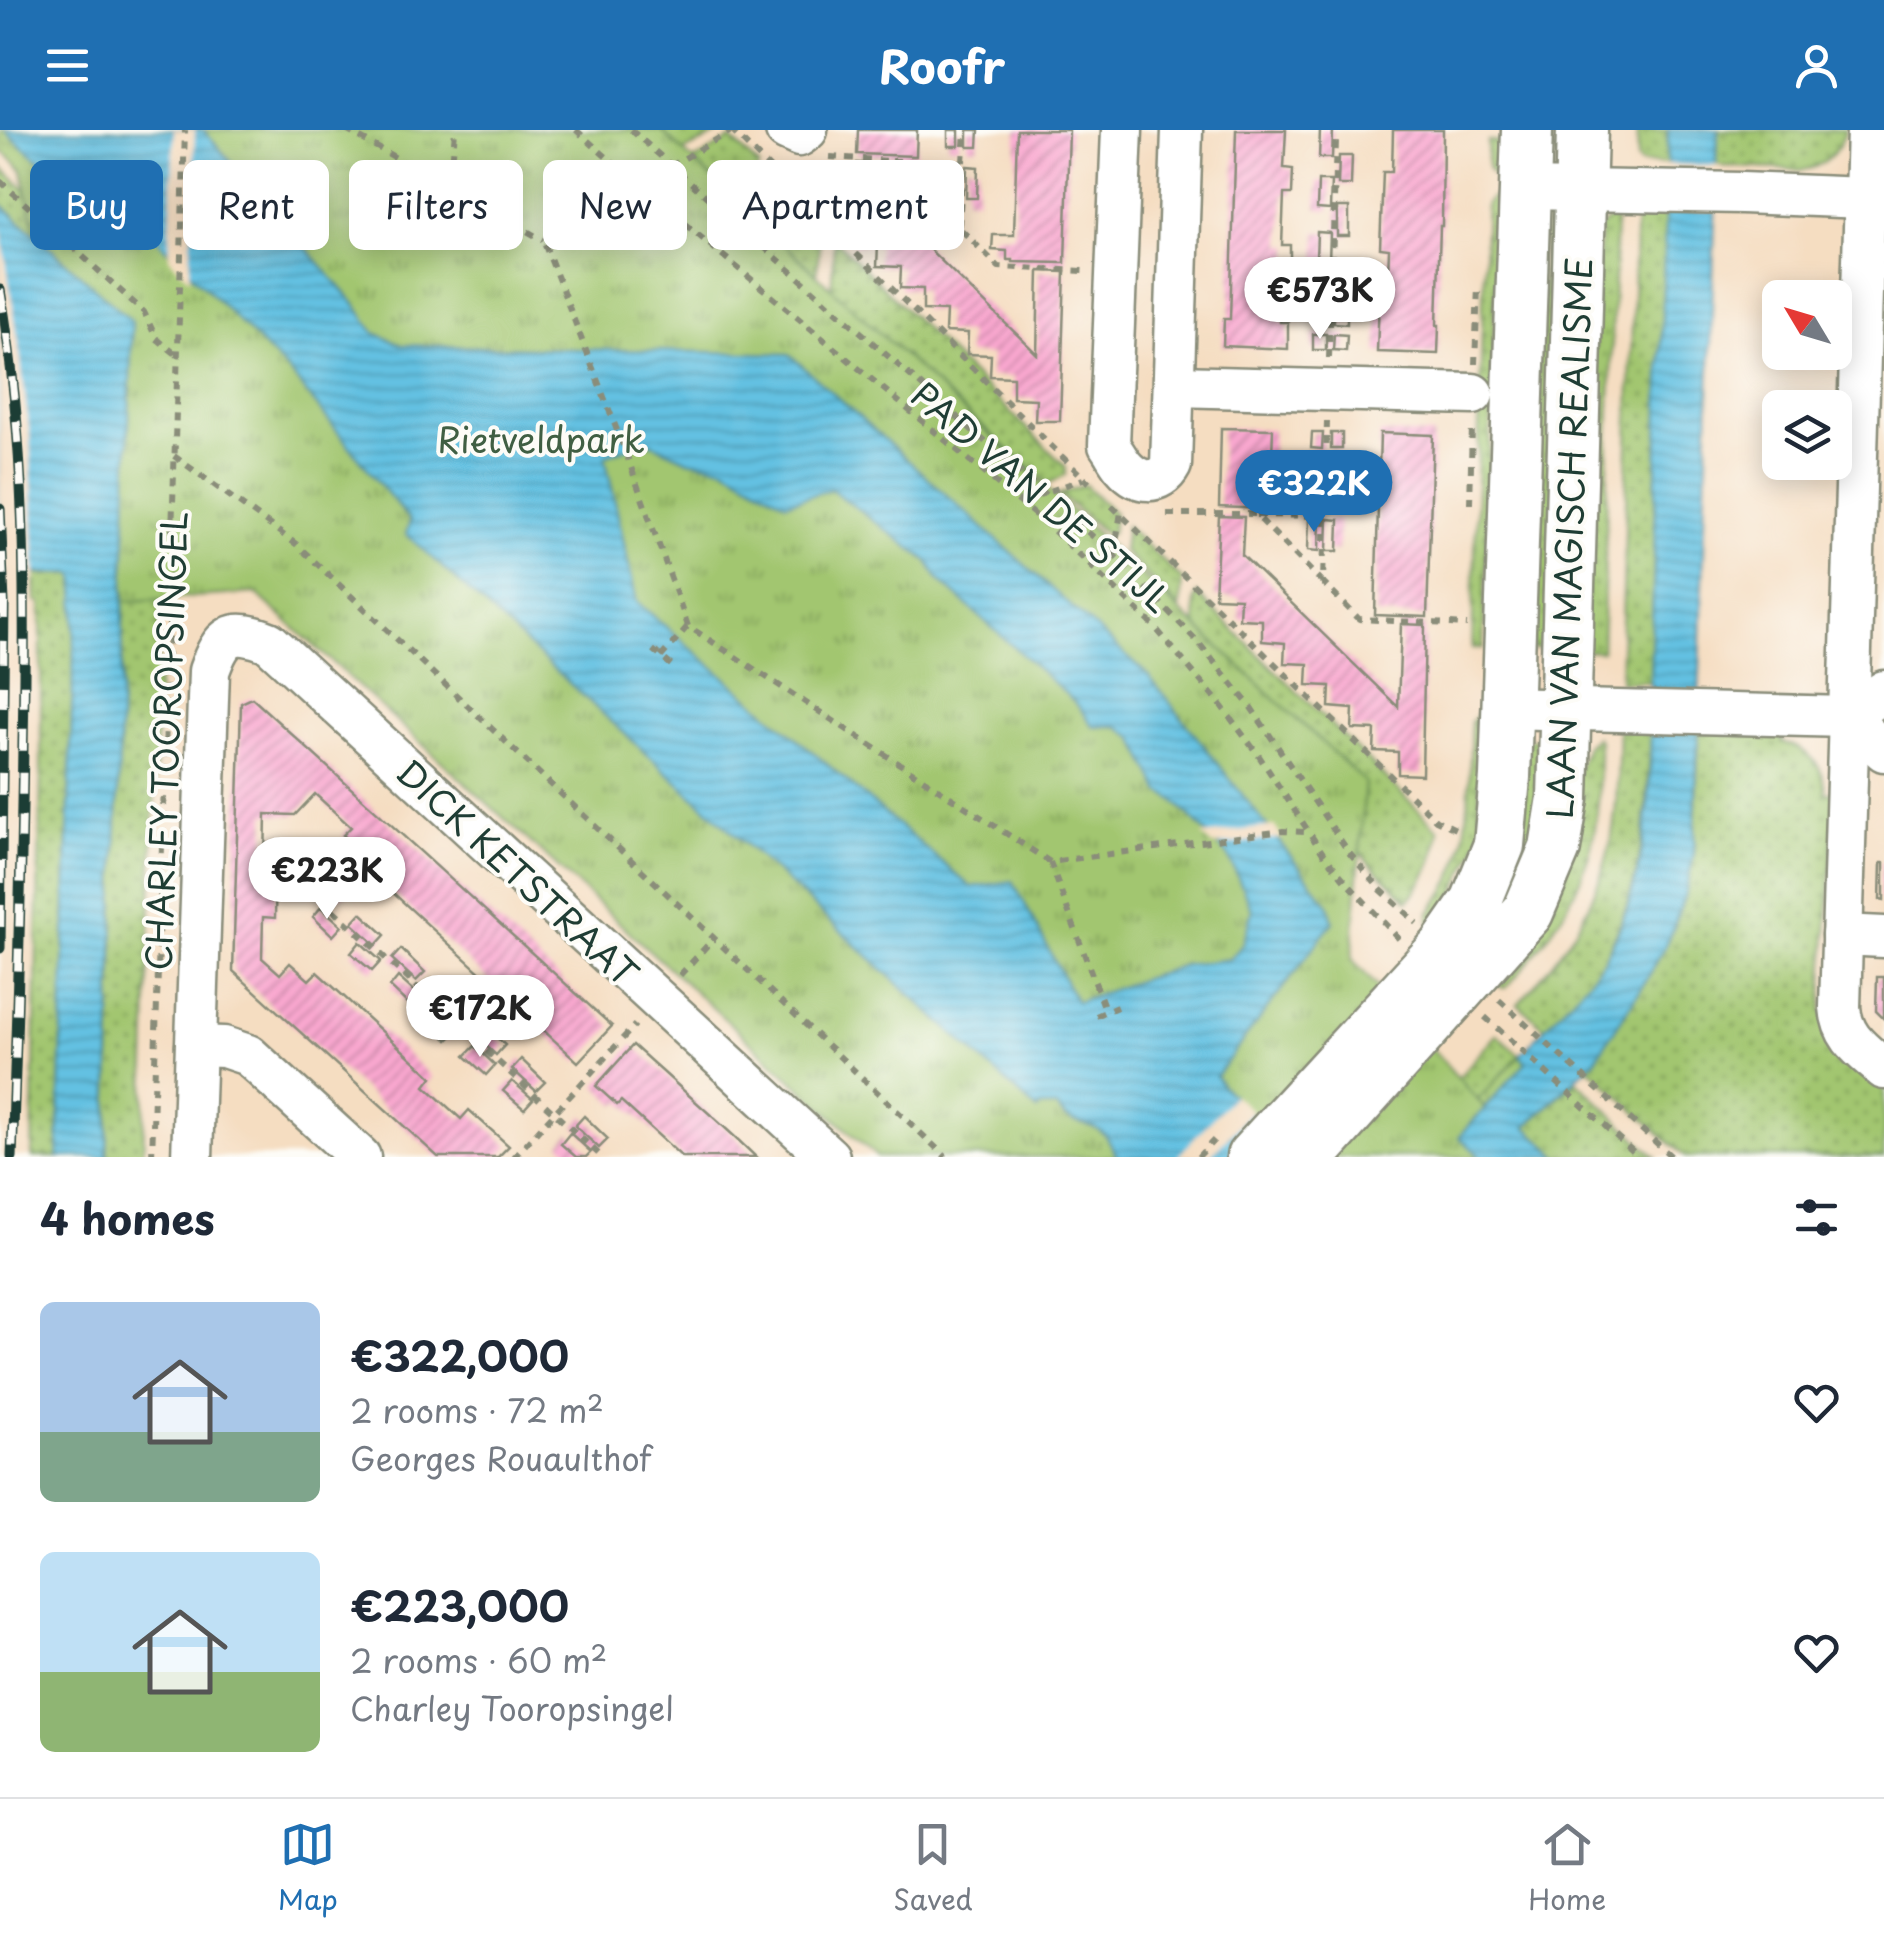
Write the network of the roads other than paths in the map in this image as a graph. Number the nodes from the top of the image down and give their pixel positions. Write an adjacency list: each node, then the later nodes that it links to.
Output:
1 (1122, 130): 9 (street)
2 (1182, 130): 9 (street)
3 (1527, 130): 6 (main road, LAAN VAN MAGISCH REALISME)
4 (1582, 130): 7 (main road, LAAN VAN MAGISCH REALISME)
5 (1866, 130): 8 (street)
6 (1525, 189): 7 (street); 13 (main road, LAAN VAN MAGISCH REALISME)
7 (1580, 190): 8 (street); 14 (main road, LAAN VAN MAGISCH REALISME)
8 (1877, 199): 15 (street)
9 (1176, 386): 10 (street)
10 (1473, 394)
11 (209, 671): 20 (street, CHARLEY TOOROPSINGEL); 25 (street, DICK KETSTRAAT)
12 (1884, 691): 15 (street)
13 (1508, 708): 14 (street); 19 (main road, LAAN VAN MAGISCH REALISME)
14 (1565, 709): 15 (street); 19 (main road, LAAN VAN MAGISCH REALISME)
15 (1847, 717): 16 (street); 17 (street)
16 (1884, 751)
17 (1842, 935): 18 (street); 21 (street)
18 (1884, 937)
19 (1434, 949): 22 (main road, LAAN VAN MAGISCH REALISME)
20 (196, 1046): 23 (street, CHARLEY TOOROPSINGEL); 24 (street)
21 (1884, 1070)
22 (1288, 1148)
23 (192, 1157)
24 (360, 1157)
25 (829, 1157)

